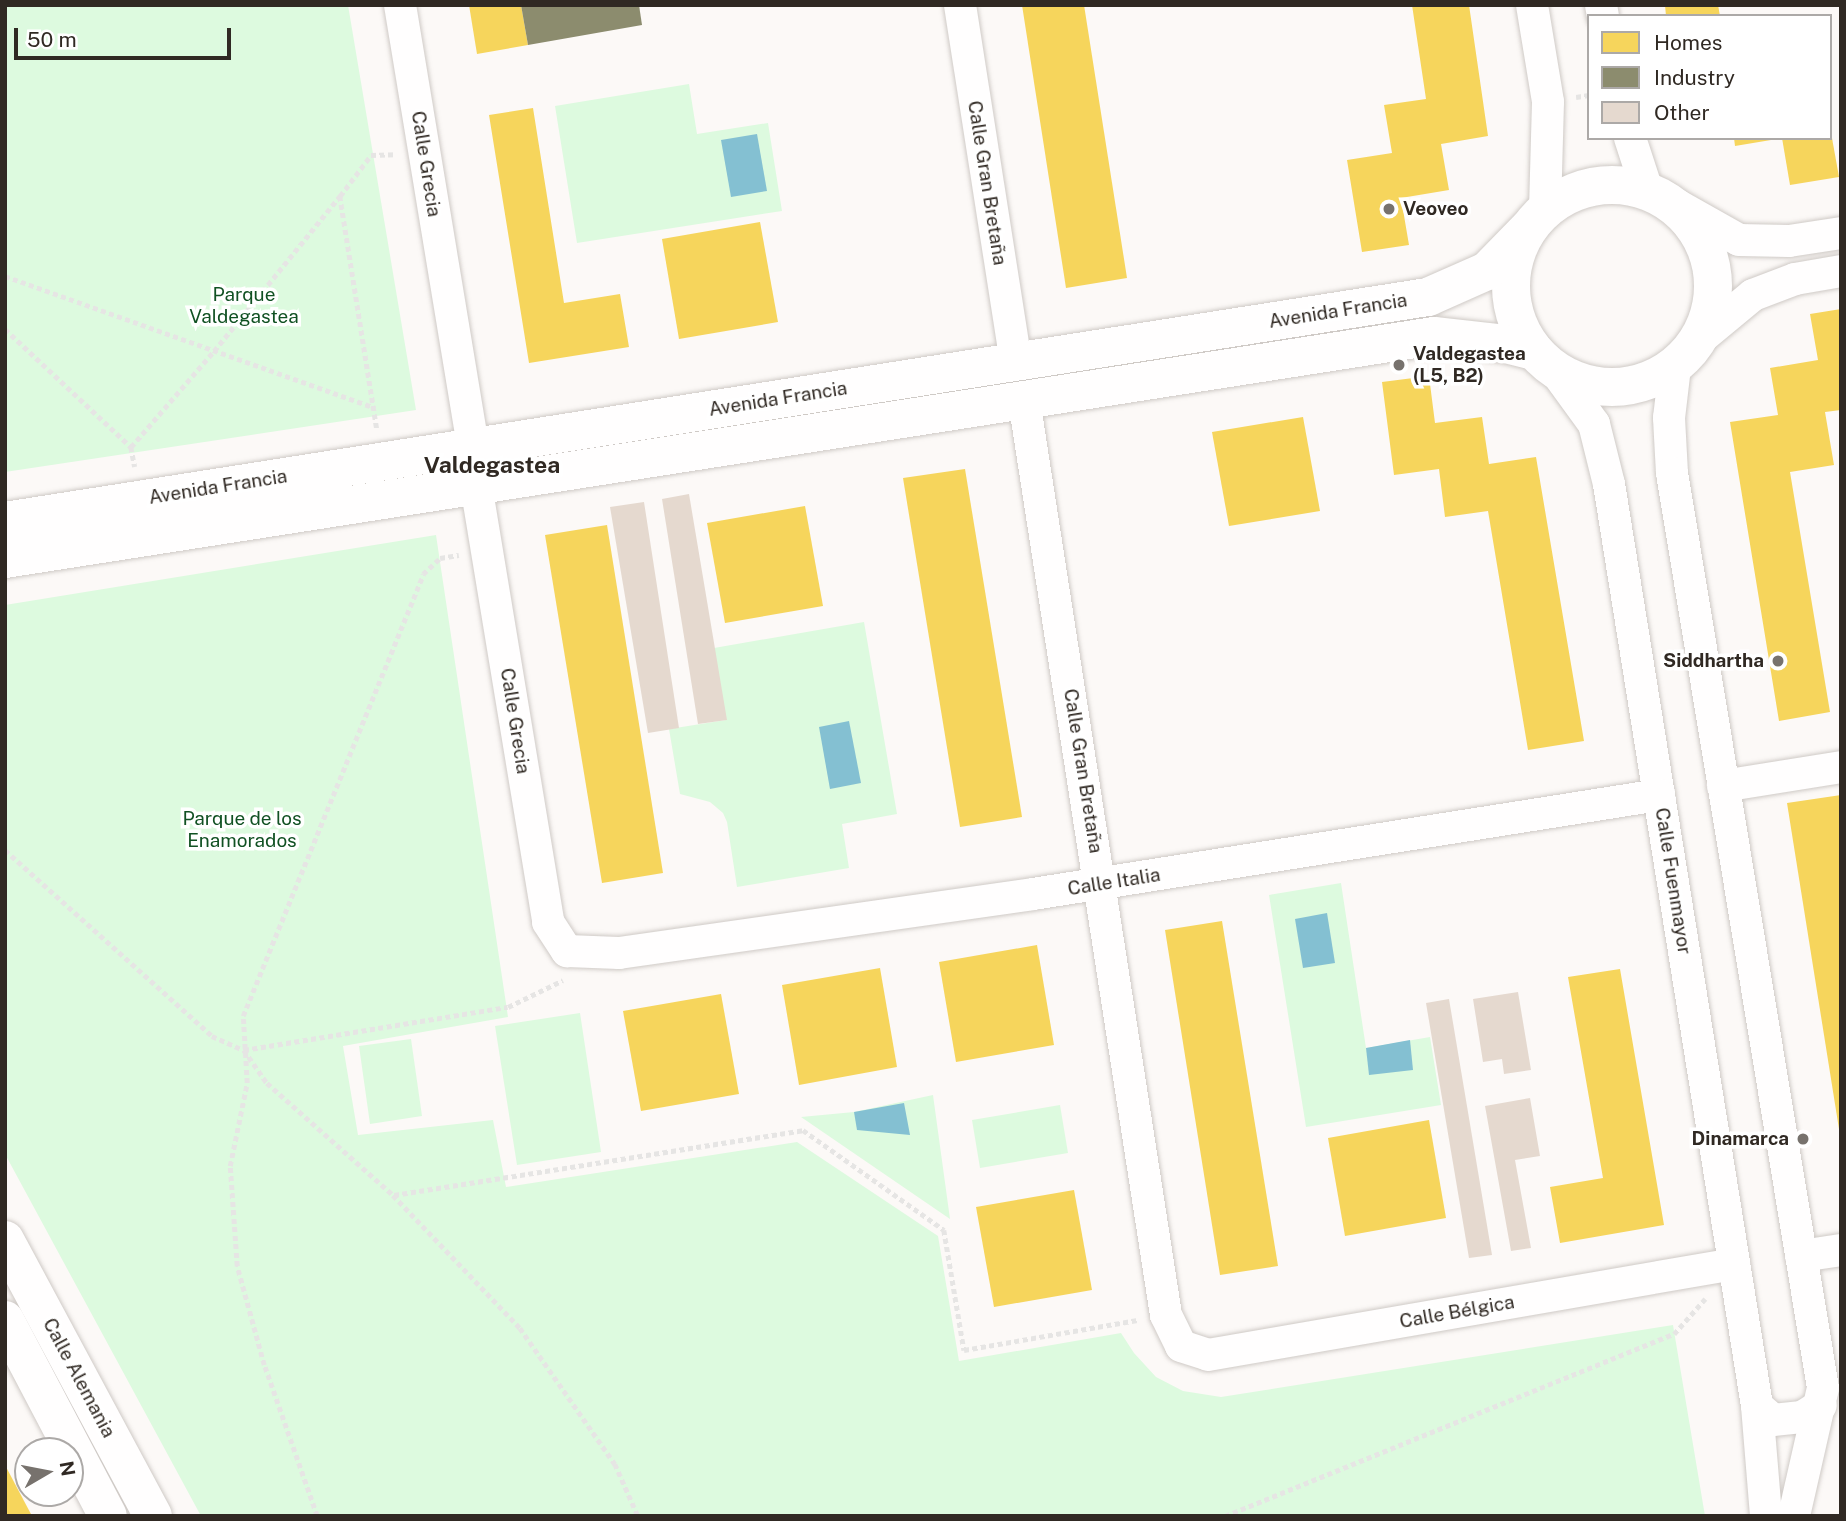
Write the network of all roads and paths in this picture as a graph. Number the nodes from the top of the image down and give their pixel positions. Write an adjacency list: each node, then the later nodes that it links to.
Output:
1 (400, 5): 5 (street, Calle Grecia)
2 (960, 5): 16 (street, Calle Gran Bretaña)
3 (1532, 5): 8 (street)
4 (1631, 140): 6 (street)
5 (424, 152): 7 (path); 20 (street, Calle Grecia)
6 (1658, 195): 8 (main road); 9 (street); 14 (main road)
7 (340, 196): 13 (path); 18 (path)
8 (1537, 218): 15 (main road); 16 (main road, Avenida Francia)
9 (1841, 233)
10 (1841, 271): 14 (street)
11 (5, 276): 13 (path)
12 (5, 329): 13 (path)
13 (214, 351): 18 (path)
14 (1687, 353): 15 (main road); 26 (street)
15 (1544, 360): 17 (main road, Avenida Francia); 27 (street, Calle Fuenmayor)
16 (1016, 361): 20 (main road, Avenida Francia)
17 (1024, 400): 21 (main road, Avenida Francia); 29 (street, Calle Gran Bretaña)
18 (374, 408): 19 (path)
19 (379, 440)
20 (473, 447): 22 (main road, Avenida Francia)
21 (476, 485): 23 (street, Calle Grecia); 24 (main road, Avenida Francia)
22 (5, 521)
23 (487, 550): 30 (street, Calle Grecia); 31 (path)
24 (5, 559)
25 (1841, 767): 26 (street)
26 (1723, 786): 35 (street)
27 (1659, 795): 29 (street, Calle Italia); 36 (street, Calle Fuenmayor)
28 (5, 850): 31 (path)
29 (1101, 884): 30 (street, Calle Italia); 37 (street, Calle Gran Bretaña)
30 (568, 964): 31 (path)
31 (244, 1050): 32 (path); 44 (path)
32 (393, 1195): 37 (path); 45 (path)
33 (5, 1240): 43 (main road, Calle Alemania)
34 (1841, 1250): 35 (street)
35 (1801, 1256): 41 (street)
36 (1734, 1264): 39 (street, Calle Bélgica); 40 (street, Calle Fuenmayor); 46 (path)
37 (1166, 1315): 39 (street, Calle Gran Bretaña)
38 (5, 1320): 42 (main road, Calle Alemania)
39 (1181, 1346)
40 (1757, 1405): 41 (street); 47 (street, Calle Fuenmayor)
41 (1821, 1405): 48 (street)
42 (108, 1516)
43 (153, 1516)
44 (317, 1516)
45 (638, 1516)
46 (1225, 1516)
47 (1766, 1516)
48 (1794, 1516)

